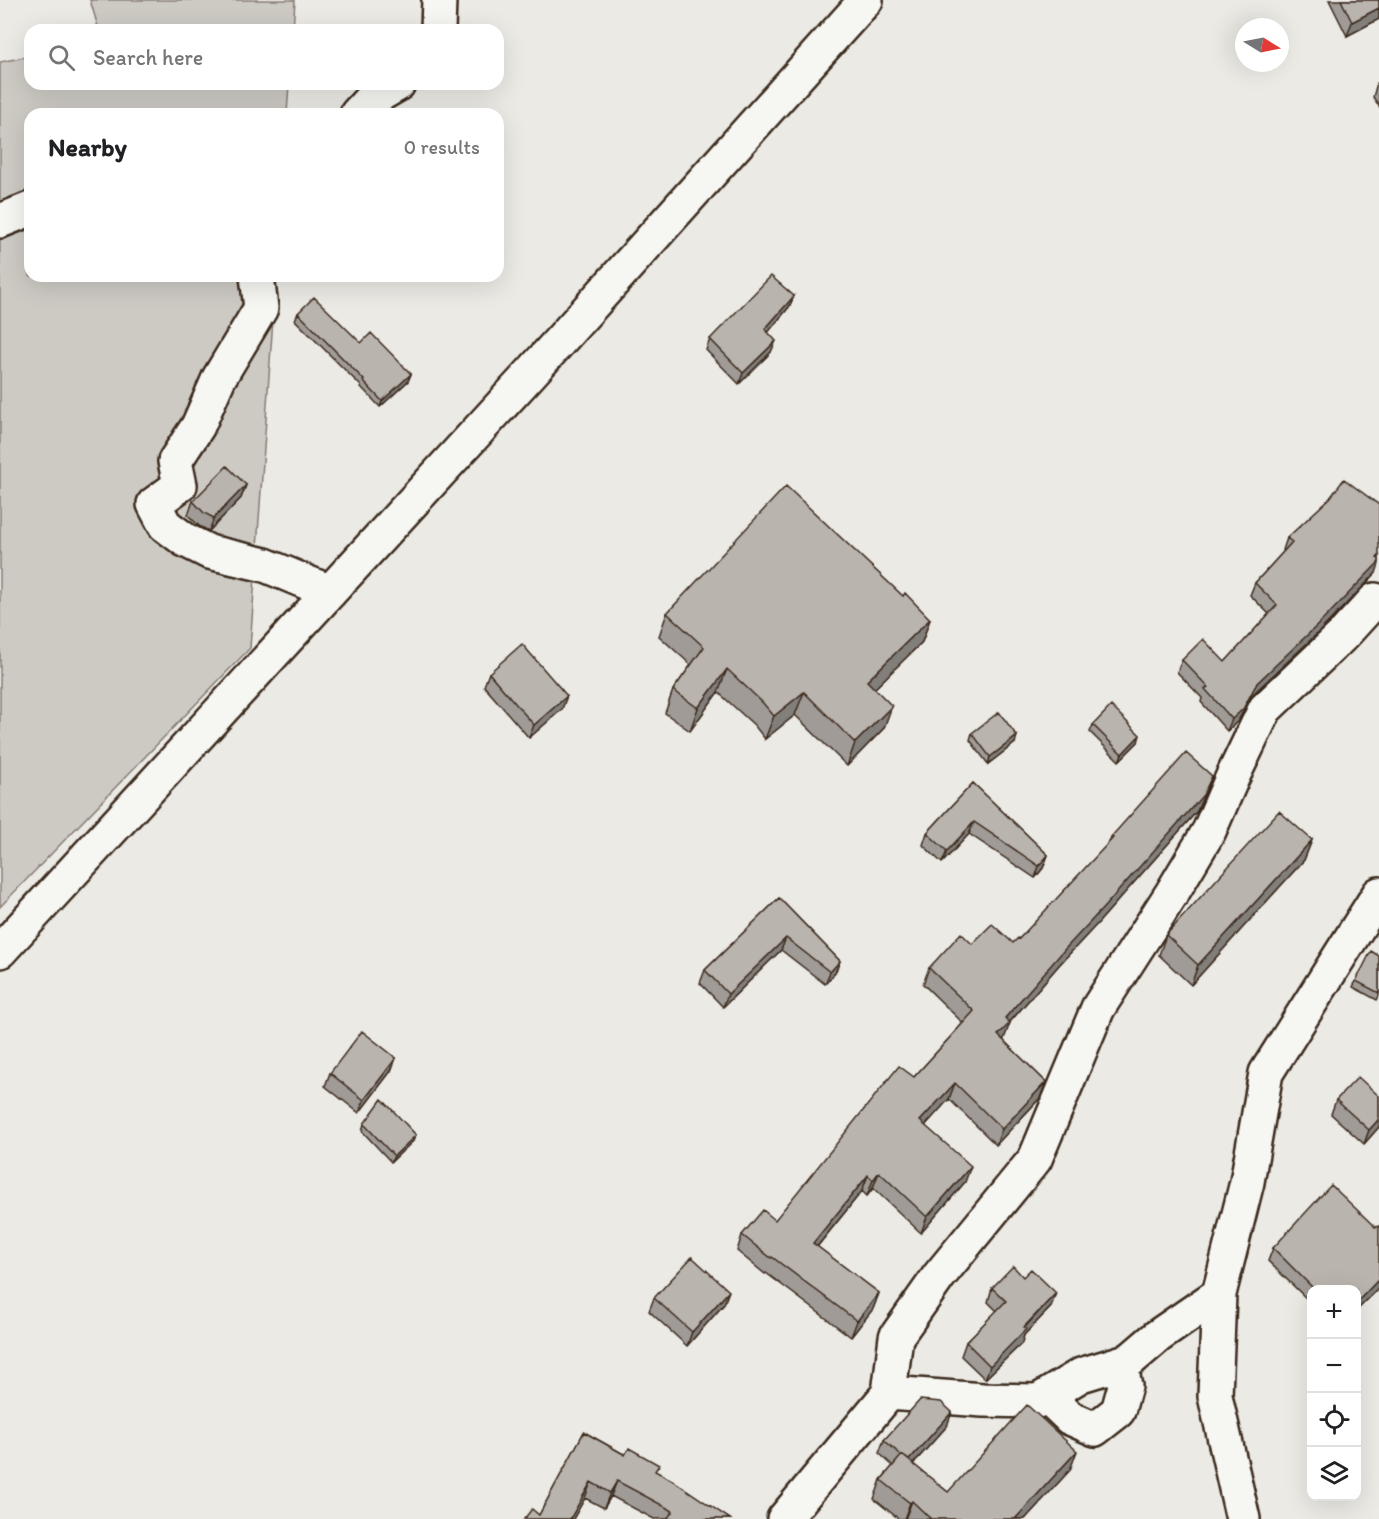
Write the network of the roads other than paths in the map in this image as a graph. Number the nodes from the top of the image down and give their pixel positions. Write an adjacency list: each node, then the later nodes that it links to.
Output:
1 (439, 0): 3 (street)
2 (866, 0): 9 (street)
3 (438, 24)
4 (388, 90): 5 (street)
5 (363, 108)
6 (24, 211): 7 (street)
7 (0, 221)
8 (258, 282): 9 (street)
9 (330, 592): 12 (street)
10 (1375, 600): 15 (street)
11 (1379, 894): 13 (street)
12 (0, 951)
13 (1219, 1294): 14 (street); 18 (street)
14 (1120, 1363): 16 (street); 16 (street)
15 (889, 1393): 16 (street); 17 (street)
16 (1047, 1395)
17 (784, 1519)
18 (1243, 1519)

